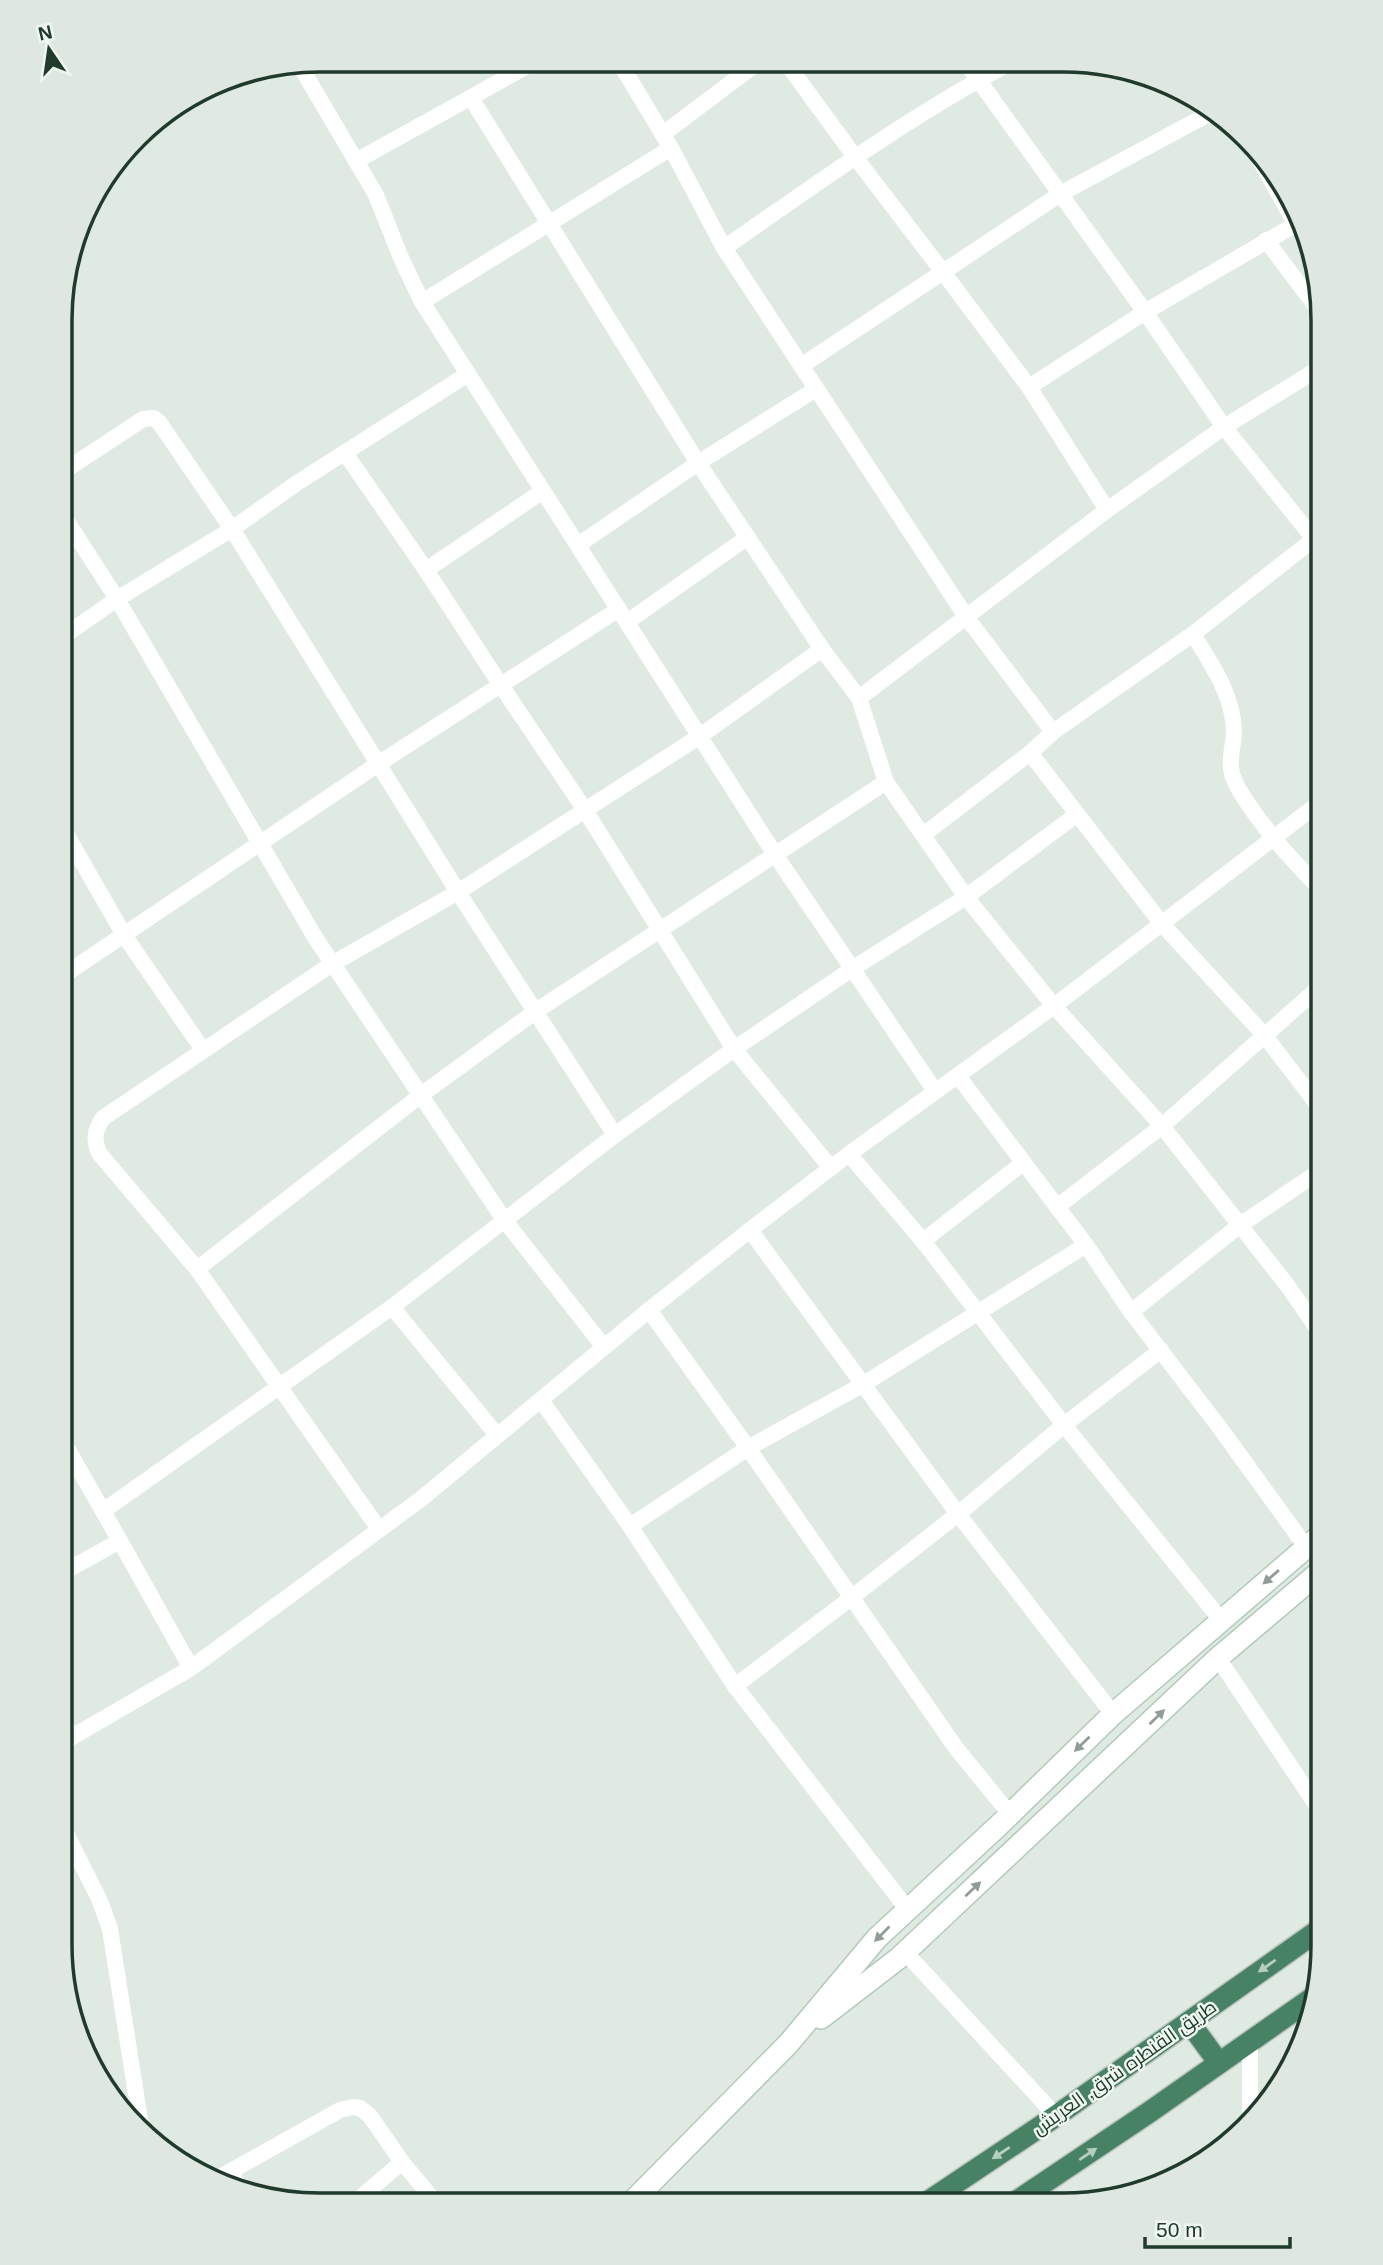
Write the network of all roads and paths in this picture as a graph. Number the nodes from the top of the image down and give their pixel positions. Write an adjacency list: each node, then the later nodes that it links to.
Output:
1 (304, 72): 13 (street)
2 (517, 72): 9 (street)
3 (625, 72): 11 (street)
4 (747, 72): 11 (street)
5 (793, 72): 12 (street)
6 (972, 72): 8 (street)
7 (993, 72): 8 (street)
8 (977, 80): 12 (street); 14 (street)
9 (471, 98): 13 (street); 15 (street)
10 (1204, 116): 14 (street)
11 (667, 141): 15 (street); 18 (street)
12 (855, 157): 18 (street); 19 (street)
13 (356, 161): 21 (street)
14 (1060, 194): 19 (street); 22 (street)
15 (549, 224): 21 (street); 30 (street)
16 (1292, 226): 17 (street)
17 (1266, 240): 20 (street); 22 (street)
18 (724, 248): 23 (street)
19 (943, 272): 23 (street); 26 (street)
20 (1311, 299)
21 (422, 302): 24 (street)
22 (1145, 312): 26 (street); 28 (street)
23 (801, 366): 27 (street)
24 (468, 374): 29 (street); 32 (street)
25 (1311, 374): 28 (street)
26 (1029, 387): 33 (street)
27 (816, 389): 30 (street); 43 (street)
28 (1224, 427): 33 (street); 36 (street)
29 (345, 453): 35 (street); 40 (street)
30 (698, 463): 37 (street); 38 (street)
31 (72, 466): 35 (street)
32 (543, 491): 38 (street); 40 (street)
33 (1107, 510): 43 (street)
34 (72, 529): 41 (street)
35 (232, 529): 41 (street); 52 (street)
36 (1311, 533)
37 (748, 537): 42 (street); 46 (street)
38 (578, 545): 42 (street)
39 (1311, 549): 45 (street)
40 (426, 570): 47 (street)
41 (117, 599): 44 (street); 60 (street)
42 (623, 616): 47 (street); 50 (street)
43 (967, 618): 48 (street); 49 (street)
44 (72, 630)
45 (1193, 634): 49 (street); 58 (street)
46 (822, 649): 48 (street); 50 (street)
47 (500, 684): 52 (street); 54 (street)
48 (859, 698): 53 (street)
49 (1053, 732): 51 (street)
50 (700, 736): 54 (street); 61 (street)
51 (1030, 753): 56 (street); 57 (street)
52 (378, 764): 60 (street); 63 (street)
53 (886, 782): 57 (street); 61 (street)
54 (585, 810): 63 (street); 66 (street)
55 (1311, 810): 58 (street)
56 (1076, 815): 64 (street); 65 (street)
57 (923, 835): 64 (street)
58 (1273, 840): 62 (street); 65 (street)
59 (72, 844): 67 (street)
60 (261, 844): 67 (street); 68 (street)
61 (776, 856): 66 (street); 69 (street)
62 (1311, 880)
63 (458, 891): 68 (street); 73 (street)
64 (966, 897): 69 (street); 72 (street)
65 (1162, 924): 72 (street); 74 (street)
66 (661, 929): 73 (street); 75 (street)
67 (124, 935): 70 (street); 76 (street)
68 (332, 964): 76 (street); 79 (street)
69 (852, 969): 75 (street); 78 (street)
70 (72, 970)
71 (1311, 995): 74 (street)
72 (1054, 1006): 77 (street); 81 (street)
73 (536, 1011): 79 (street); 82 (street)
74 (1265, 1035): 80 (street); 81 (street)
75 (734, 1049): 82 (street); 85 (street)
76 (203, 1051): 93 (street)
77 (958, 1076): 78 (street); 84 (street)
78 (935, 1091): 83 (street)
79 (421, 1095): 88 (street); 93 (street)
80 (1311, 1096)
81 (1162, 1126): 87 (street); 89 (street)
82 (615, 1135): 88 (street)
83 (849, 1154): 85 (street); 91 (street)
84 (1023, 1163): 87 (street); 91 (street)
85 (831, 1168): 90 (street)
86 (1311, 1177): 89 (street)
87 (1058, 1207): 92 (street)
88 (505, 1221): 94 (street); 99 (street)
89 (1240, 1225): 97 (street); 98 (street)
90 (750, 1230): 95 (street); 101 (street)
91 (923, 1241): 96 (street)
92 (1086, 1245): 96 (street); 97 (street)
93 (197, 1269): 102 (street)
94 (392, 1307): 102 (street); 105 (street)
95 (649, 1310): 99 (street); 106 (street)
96 (979, 1312): 101 (street); 104 (street)
97 (1131, 1312): 100 (street)
98 (1311, 1320)
99 (604, 1348): 103 (street)
100 (1161, 1350): 104 (street); 114 (street)
101 (862, 1385): 106 (street); 109 (street)
102 (279, 1386): 108 (street); 111 (street)
103 (541, 1400): 105 (street); 110 (street)
104 (1064, 1425): 109 (street); 118 (street)
105 (497, 1436): 111 (street)
106 (748, 1448): 110 (street); 117 (street)
107 (72, 1457): 108 (street)
108 (103, 1511): 112 (street)
109 (958, 1514): 117 (street); 122 (street)
110 (630, 1526): 121 (street)
111 (379, 1529): 120 (street)
112 (120, 1541): 115 (street); 120 (street)
113 (1311, 1542): 114 (main road)
114 (1306, 1546): 118 (main road, one-way to 118)
115 (72, 1567)
116 (1311, 1579): 119 (main road)
117 (851, 1598): 121 (street); 125 (street)
118 (1221, 1620): 122 (main road)
119 (1218, 1658): 124 (street); 129 (main road, one-way to 119)
120 (191, 1668): 123 (street)
121 (735, 1686): 127 (street)
122 (1113, 1714): 125 (main road, one-way to 125)
123 (72, 1737)
124 (1311, 1797)
125 (1009, 1813): 127 (main road)
126 (72, 1845): 136 (street)
127 (908, 1910): 133 (main road, one-way to 133)
128 (1311, 1936): 131 (highway, طريق القنطره شرق, العريش, one-way to 131)
129 (905, 1952): 133 (main road); 137 (street)
130 (1304, 2004): 132 (highway)
131 (1189, 2022): 134 (highway); 137 (highway, طريق القنطره شرق, العريش)
132 (1250, 2042): 134 (highway); 135 (street)
133 (789, 2043): 144 (main road)
134 (1219, 2063): 146 (highway, one-way to 134)
135 (1250, 2109)
136 (139, 2116)
137 (1056, 2116): 145 (highway, طريق القنطره شرق, العريش, one-way to 145)
138 (402, 2162): 139 (street); 142 (street); 143 (street)
139 (230, 2173): 140 (street); 141 (street)
140 (227, 2175)
141 (233, 2177)
142 (365, 2193)
143 (428, 2193)
144 (641, 2193)
145 (941, 2193)
146 (1029, 2193)

